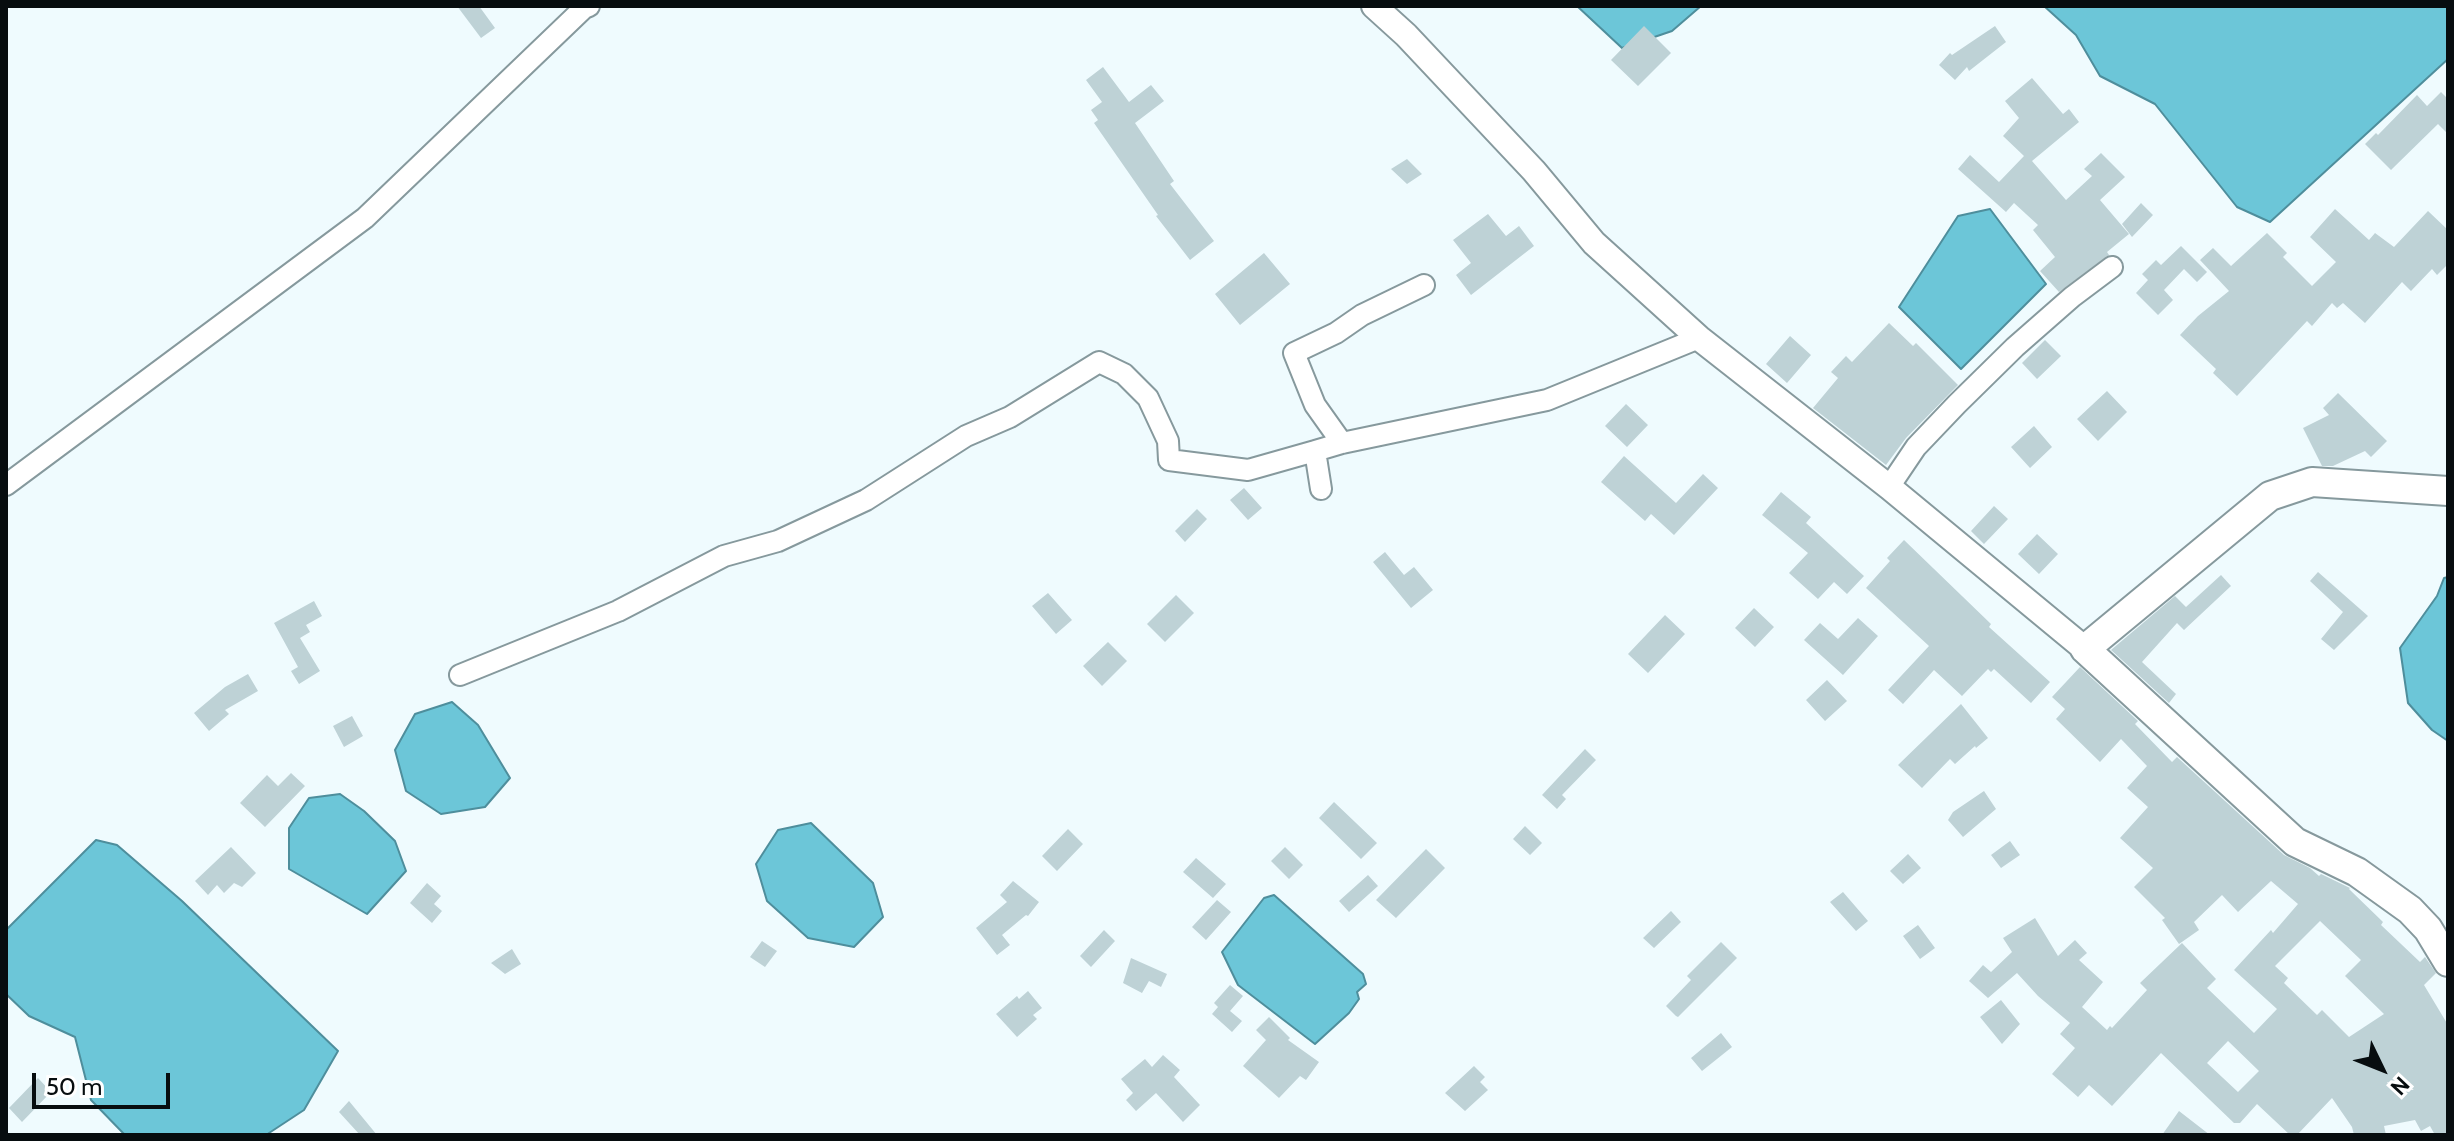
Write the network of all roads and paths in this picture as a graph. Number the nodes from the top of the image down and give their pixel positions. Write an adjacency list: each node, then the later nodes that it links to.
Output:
1 (589, 6): 8 (street)
2 (1374, 6): 5 (street)
3 (2112, 267): 9 (street)
4 (1424, 285): 6 (street)
5 (1699, 338): 6 (street); 9 (street)
6 (1342, 443): 7 (street)
7 (1315, 451): 10 (street); 13 (street)
8 (6, 485)
9 (1889, 487): 12 (street)
10 (1321, 489)
11 (2448, 491): 12 (main road)
12 (2085, 649): 14 (main road)
13 (460, 675)
14 (2448, 962)

